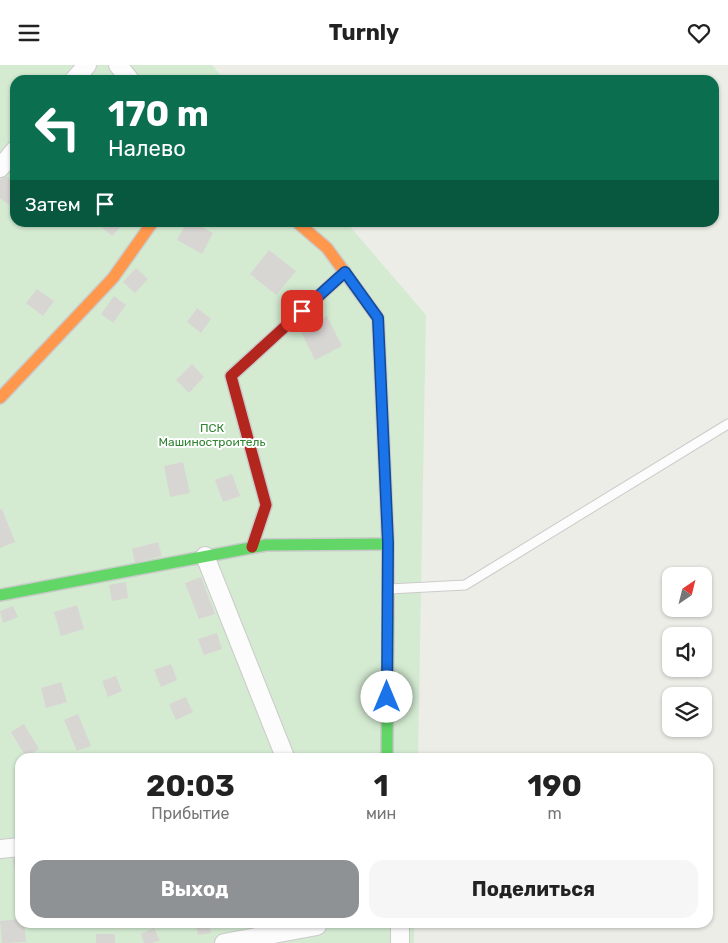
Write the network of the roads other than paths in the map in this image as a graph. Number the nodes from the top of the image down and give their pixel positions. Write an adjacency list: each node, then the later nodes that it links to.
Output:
1 (87, 65): 3 (street)
2 (118, 65): 4 (street)
3 (78, 75)
4 (126, 75)
5 (10, 156): 6 (street)
6 (0, 167)
7 (149, 227): 10 (street)
8 (303, 227): 9 (street)
9 (345, 272): 12 (street); 13 (street)
10 (0, 398)
11 (728, 424): 15 (lane)
12 (388, 543): 13 (street); 15 (street)
13 (252, 547): 14 (street)
14 (205, 556): 16 (street); 17 (street)
15 (388, 589): 18 (street)
16 (0, 595)
17 (284, 753)
18 (387, 753)
19 (15, 848): 20 (street)
20 (0, 849)
21 (400, 928): 24 (street)
22 (317, 931): 23 (street)
23 (224, 943)
24 (400, 943)

